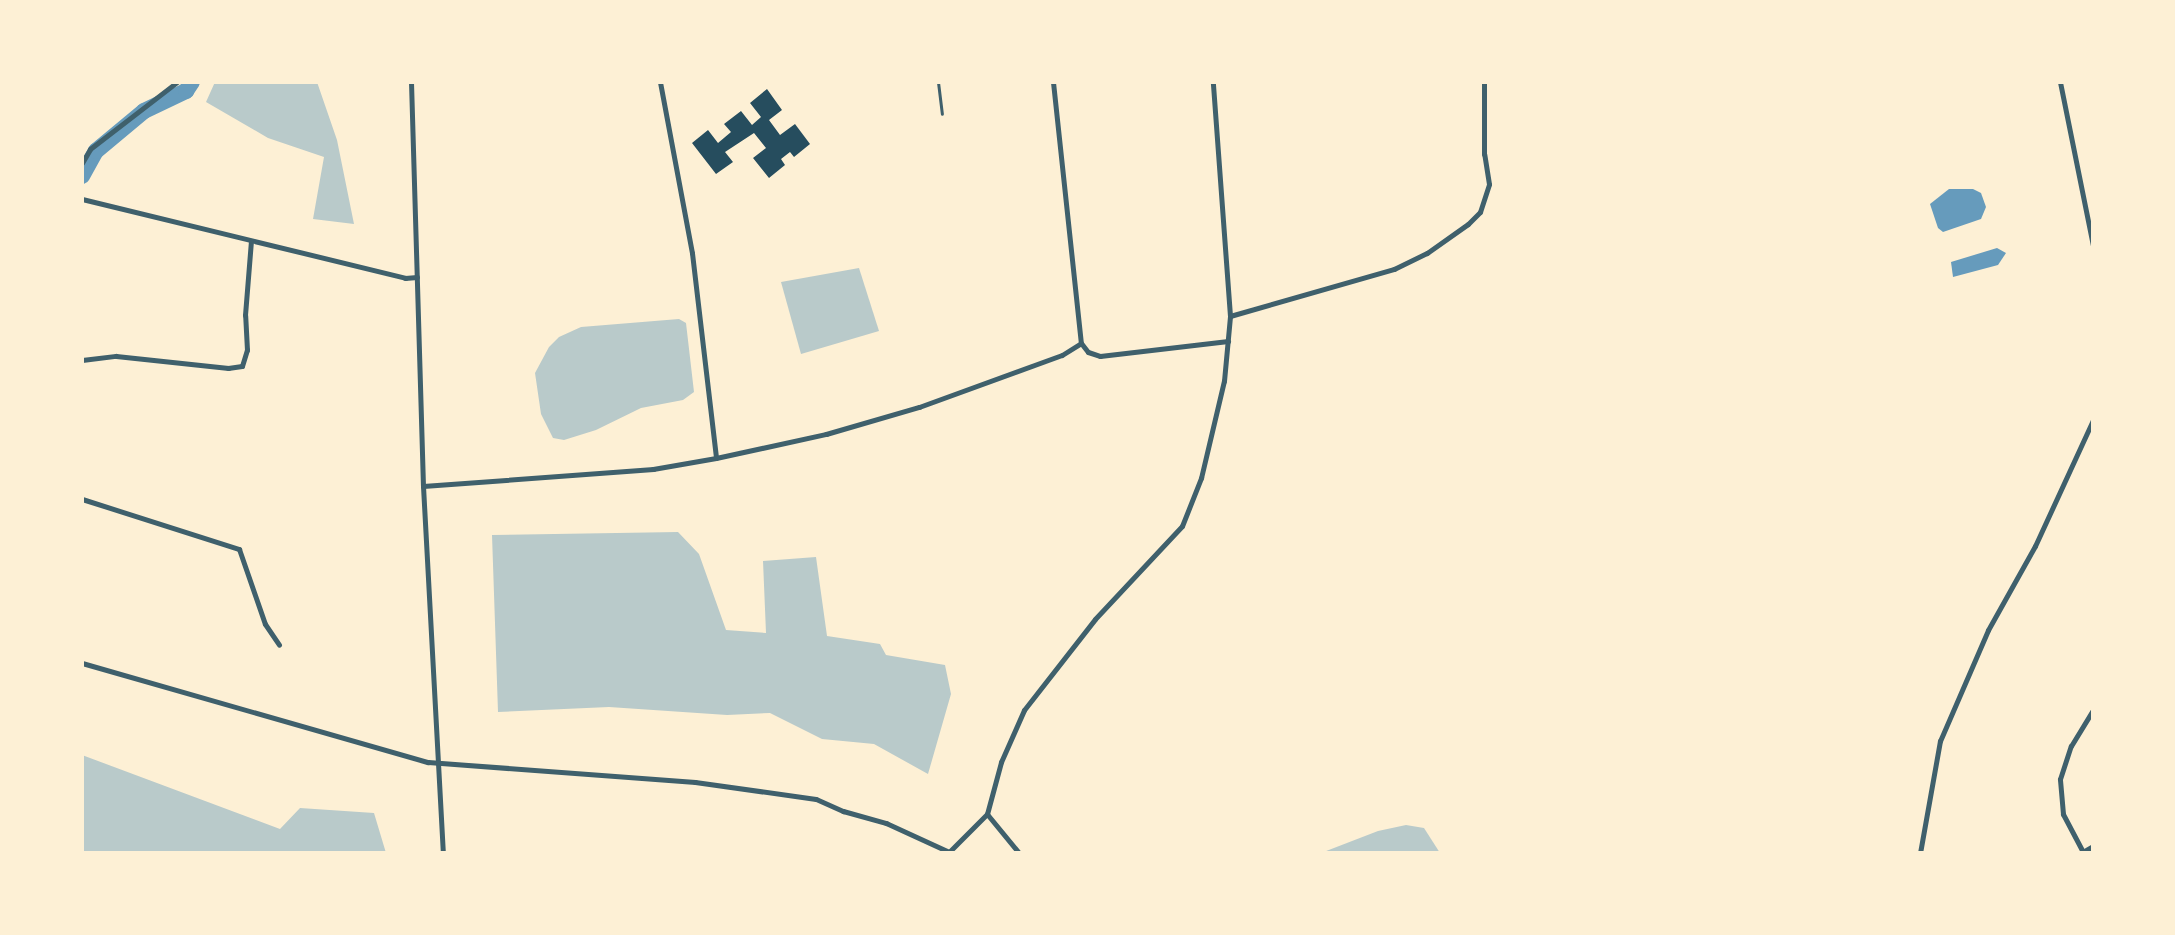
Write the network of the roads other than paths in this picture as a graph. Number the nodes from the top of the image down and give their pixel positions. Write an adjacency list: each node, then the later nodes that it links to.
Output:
1 (177, 82): 10 (street)
2 (411, 82): 14 (street)
3 (660, 82): 20 (street)
4 (938, 82): 9 (lane)
5 (1053, 82): 17 (street)
6 (1213, 82): 15 (street)
7 (1484, 82): 15 (street)
8 (2060, 82): 13 (street)
9 (942, 114)
10 (82, 163)
11 (85, 200): 12 (street)
12 (251, 241): 14 (street); 18 (street)
13 (2093, 245)
14 (417, 277): 21 (street)
15 (1230, 316): 16 (street)
16 (1228, 341): 17 (street); 27 (street)
17 (1081, 343): 20 (street)
18 (82, 360)
19 (2093, 420): 32 (street)
20 (716, 458): 21 (street)
21 (423, 486): 26 (street)
22 (82, 499): 23 (street)
23 (279, 645)
24 (82, 663): 26 (street)
25 (2093, 710): 33 (street)
26 (436, 763): 29 (street); 30 (street)
27 (987, 814): 30 (street); 31 (street)
28 (2093, 846): 33 (street)
29 (443, 853)
30 (949, 853)
31 (1019, 853)
32 (1920, 853)
33 (2082, 853)

